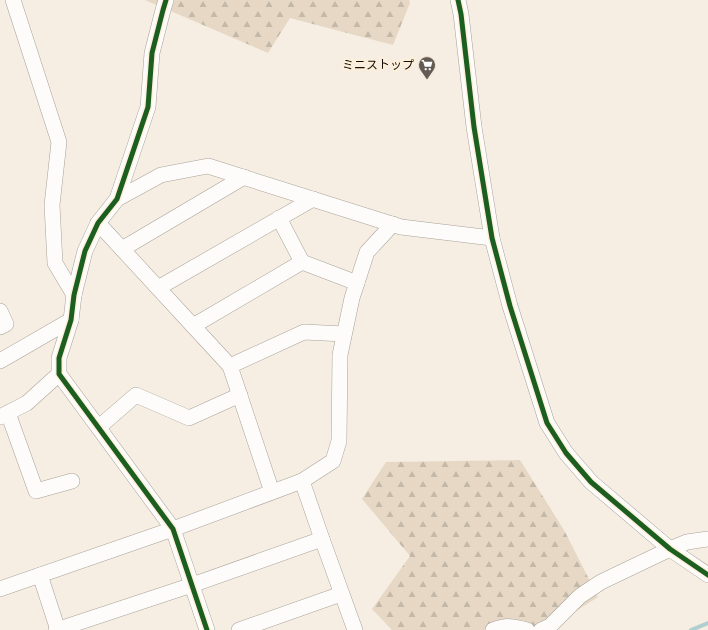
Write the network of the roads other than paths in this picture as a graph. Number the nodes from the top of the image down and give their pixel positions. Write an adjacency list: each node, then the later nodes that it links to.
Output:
1 (13, 0): 15 (street)
2 (166, 0): 5 (street)
3 (458, 0): 10 (street)
4 (244, 177): 5 (street); 6 (street); 11 (street)
5 (117, 199): 8 (street)
6 (313, 199): 7 (street); 9 (street)
7 (279, 218): 12 (street); 14 (street)
8 (98, 223): 11 (street); 15 (street)
9 (393, 224): 10 (street); 13 (street)
10 (492, 238): 33 (street)
11 (122, 249): 14 (street)
12 (302, 262): 13 (street); 18 (street)
13 (357, 283): 20 (street)
14 (158, 288): 18 (street)
15 (74, 295): 17 (street)
16 (0, 311): 19 (street)
17 (71, 320): 21 (street); 23 (street)
18 (194, 326): 22 (street)
19 (0, 327)
20 (344, 334): 22 (street); 28 (street)
21 (0, 361)
22 (230, 366): 24 (street)
23 (60, 374): 25 (street); 26 (street)
24 (240, 395): 26 (street); 29 (street)
25 (4, 415): 27 (street)
26 (99, 427): 30 (street)
27 (72, 481)
28 (302, 481): 29 (street); 31 (street)
29 (272, 492): 30 (street)
30 (173, 529): 34 (street); 36 (street)
31 (322, 539): 36 (street); 38 (street)
32 (708, 539): 33 (street)
33 (670, 549): 35 (street); 45 (street)
34 (40, 575): 37 (street); 39 (street)
35 (708, 576)
36 (192, 585): 39 (street); 40 (street)
37 (0, 589)
38 (341, 594): 41 (street); 42 (street)
39 (57, 630)
40 (207, 630)
41 (239, 630)
42 (355, 630)
43 (493, 630): 44 (street)
44 (527, 630)
45 (541, 630)

